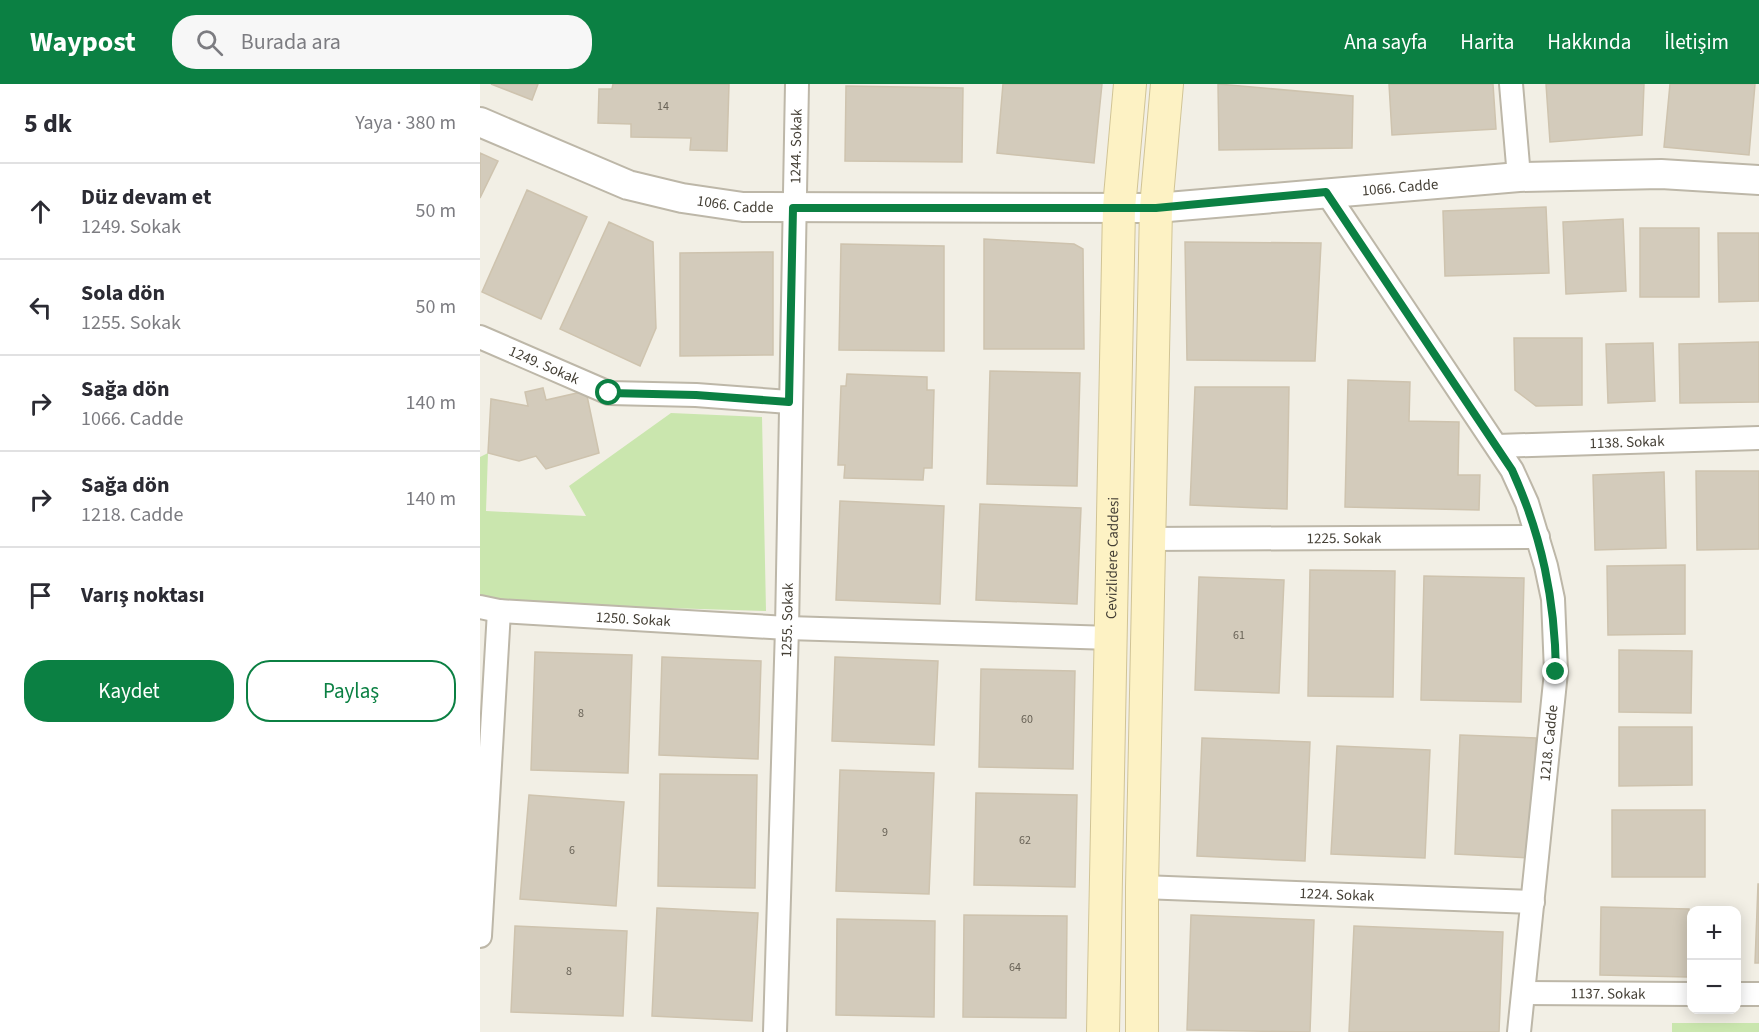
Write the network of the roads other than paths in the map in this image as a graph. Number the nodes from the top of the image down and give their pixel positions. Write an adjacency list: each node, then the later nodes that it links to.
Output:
1 (797, 84): 9 (street, 1244. Sokak)
2 (1130, 84): 10 (main road, Cevizlidere Caddesi)
3 (1167, 84): 11 (main road)
4 (1511, 84): 6 (street)
5 (480, 122): 9 (street, 1066. Cadde)
6 (1519, 177): 7 (street, 1066. Cadde); 8 (street, 1066. Cadde)
7 (1759, 180)
8 (1326, 192): 11 (street, 1066. Cadde); 15 (street, 1218. Cadde)
9 (793, 208): 10 (street, 1066. Cadde); 13 (street, 1255. Sokak)
10 (1119, 208): 11 (street, 1066. Cadde); 20 (main road, Cevizlidere Caddesi)
11 (1156, 208): 17 (main road)
12 (480, 337): 13 (street, 1249. Sokak)
13 (789, 402): 19 (street, 1255. Sokak)
14 (1759, 438): 15 (street, 1138. Sokak)
15 (1497, 446): 16 (street, 1218. Cadde)
16 (1538, 537): 17 (street, 1225. Sokak); 22 (street, 1218. Cadde)
17 (1149, 539): 21 (main road)
18 (490, 609): 19 (street, 1250. Sokak); 23 (street)
19 (787, 628): 20 (street, 1250. Sokak); 28 (street, 1255. Sokak)
20 (1112, 638): 29 (main road, Cevizlidere Caddesi)
21 (1142, 887): 22 (street, 1224. Sokak); 30 (main road)
22 (1533, 902): 24 (street, 1218. Cadde)
23 (480, 936)
24 (1524, 993): 25 (street, 1137. Sokak); 31 (street, 1218. Cadde)
25 (1687, 994)
26 (1741, 994): 27 (street)
27 (1759, 994)
28 (775, 1032)
29 (1103, 1032)
30 (1142, 1032)
31 (1519, 1032)

